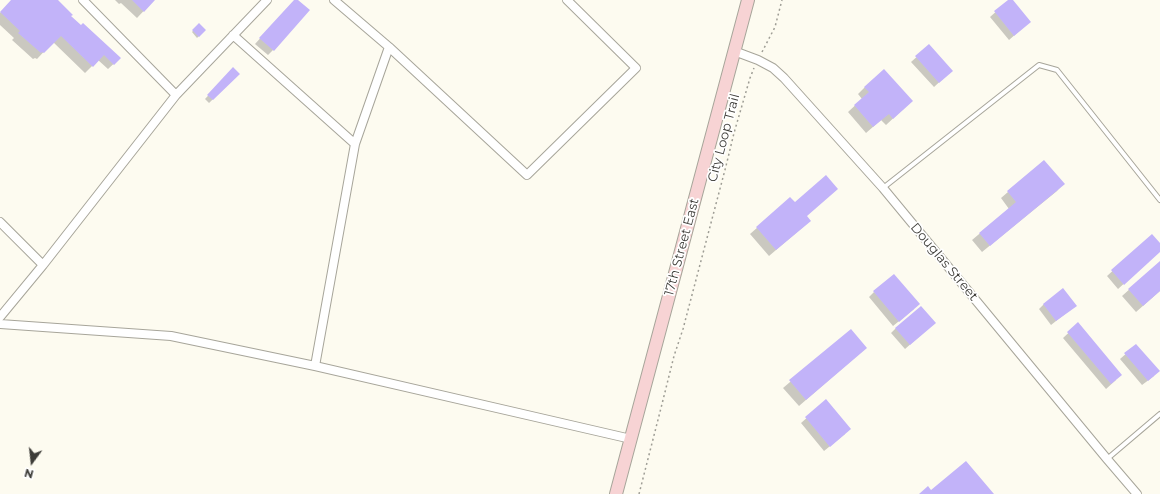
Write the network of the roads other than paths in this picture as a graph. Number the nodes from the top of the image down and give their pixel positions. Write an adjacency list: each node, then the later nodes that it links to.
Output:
1 (83, 0): 9 (street)
2 (267, 0): 6 (street)
3 (334, 0): 7 (street)
4 (567, 0): 7 (street)
5 (748, 0): 8 (main road, 17th Street East)
6 (233, 35): 9 (street); 10 (street)
7 (389, 47): 10 (street)
8 (734, 51): 11 (street, Douglas Street); 19 (main road, 17th Street East)
9 (176, 95): 14 (street)
10 (356, 144): 17 (street)
11 (883, 188): 12 (lane); 20 (street, Douglas Street)
12 (1160, 200)
13 (0, 222): 14 (street)
14 (43, 265): 15 (street)
15 (0, 317)
16 (0, 324): 17 (street)
17 (315, 366): 19 (street)
18 (1160, 414): 20 (lane)
19 (631, 439): 21 (main road, 17th Street East)
20 (1107, 459): 22 (street, Douglas Street)
21 (616, 494)
22 (1137, 494)

